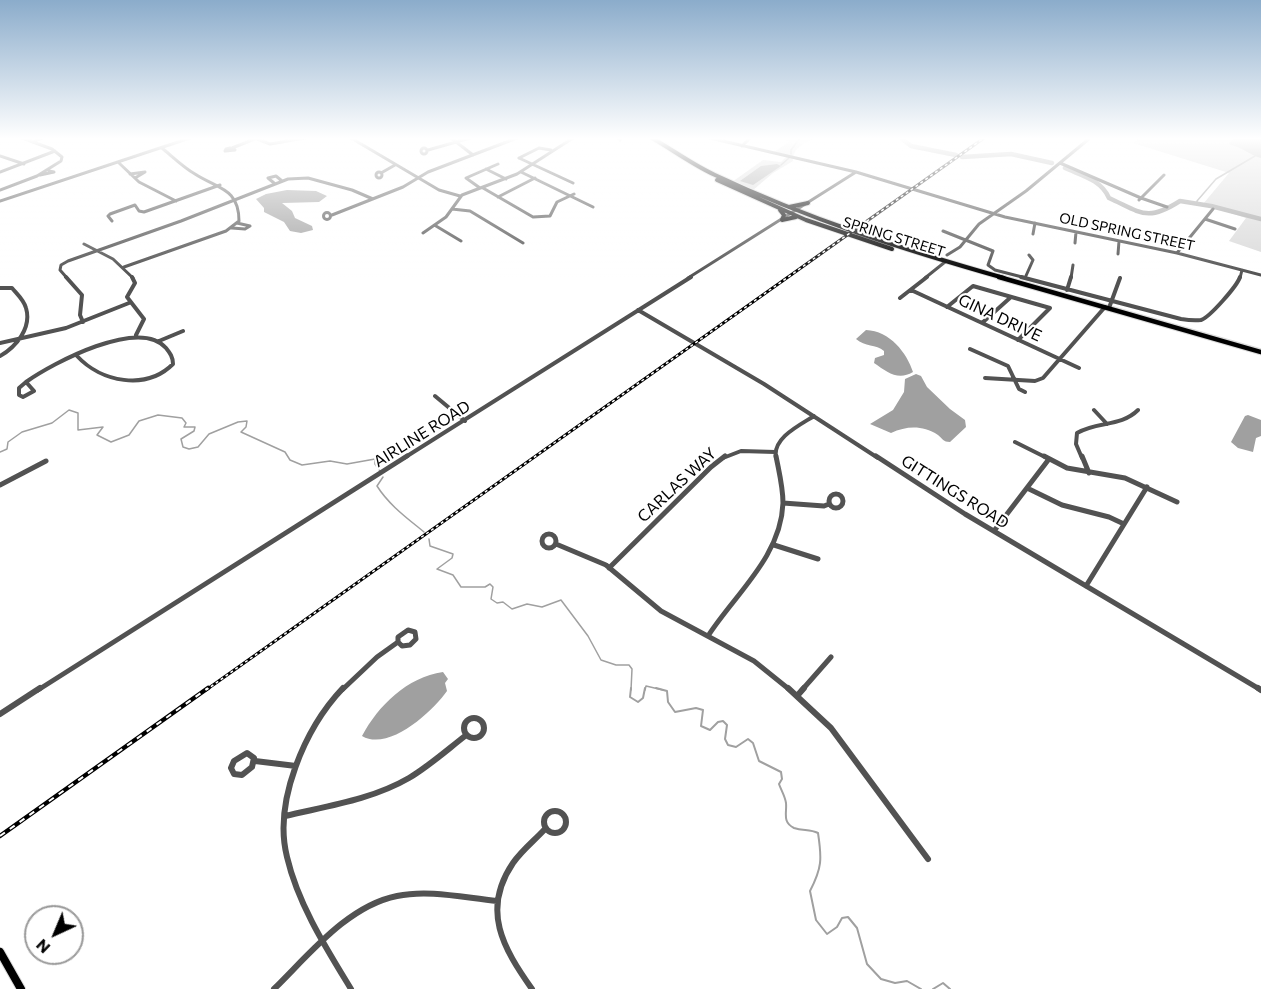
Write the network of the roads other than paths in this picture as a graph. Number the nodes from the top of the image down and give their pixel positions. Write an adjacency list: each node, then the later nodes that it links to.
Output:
1 (18, 184): 22 (street)
2 (27, 184): 23 (street)
3 (52, 184): 23 (street)
4 (146, 184): 32 (street)
5 (270, 184): 28 (street)
6 (331, 184): 30 (street)
7 (408, 184): 30 (street)
8 (429, 184): 26 (street)
9 (475, 184): 21 (street)
10 (492, 184): 21 (street)
11 (523, 184): 27 (street)
12 (549, 184): 25 (street)
13 (728, 184): 24 (main road, SPRING STREET)
14 (736, 184): 34 (main road, SPRING STREET)
15 (837, 184): 33 (street, AIRLINE ROAD)
16 (896, 184): 41 (street, OLD SPRING STREET)
17 (1033, 184): 41 (street)
18 (1107, 184): 29 (street)
19 (1155, 184): 29 (street)
20 (220, 185): 28 (street); 32 (street)
21 (482, 188): 26 (street); 27 (street)
22 (0, 190)
23 (34, 190): 31 (street)
24 (740, 191): 35 (main road, SPRING STREET); 40 (main road)
25 (572, 194): 27 (street); 36 (street)
26 (460, 196): 38 (street)
27 (498, 197)
28 (234, 199): 48 (street); 64 (street)
29 (1140, 199): 37 (street)
30 (373, 200): 42 (street)
31 (0, 201)
32 (176, 201): 47 (street)
33 (808, 203): 34 (main road); 40 (street, AIRLINE ROAD); 43 (main road)
34 (781, 204): 40 (main road, SPRING STREET)
35 (771, 205): 40 (main road, SPRING STREET); 45 (main road)
36 (593, 207)
37 (1167, 207)
38 (452, 209): 50 (street); 61 (street)
39 (1213, 209): 44 (street)
40 (794, 212): 43 (main road, SPRING STREET); 45 (street, AIRLINE ROAD); 46 (main road, SPRING STREET); 51 (main road)
41 (993, 214): 49 (street, OLD SPRING STREET); 58 (street)
42 (332, 215)
43 (817, 219): 51 (main road, SPRING STREET)
44 (1205, 219): 53 (street); 65 (street)
45 (782, 220): 46 (main road); 85 (street, AIRLINE ROAD)
46 (807, 220): 69 (main road, SPRING STREET)
47 (112, 221)
48 (237, 223): 52 (street); 52 (street)
49 (1035, 223): 55 (street, OLD SPRING STREET); 57 (street)
50 (436, 226): 56 (street); 60 (street)
51 (839, 227): 69 (main road, SPRING STREET)
52 (232, 228): 71 (street)
53 (1235, 229)
54 (943, 231): 58 (street)
55 (1076, 232): 59 (street, OLD SPRING STREET); 62 (street)
56 (423, 233)
57 (1033, 234)
58 (967, 240): 67 (street); 74 (street)
59 (1119, 241): 65 (street, OLD SPRING STREET); 66 (street)
60 (461, 242)
61 (523, 243)
62 (1075, 243)
63 (84, 244): 64 (street)
64 (99, 250): 71 (street); 86 (street)
65 (1177, 253): 72 (street, OLD SPRING STREET)
66 (1118, 254)
67 (947, 255)
68 (1029, 255): 74 (street)
69 (944, 263): 77 (street); 84 (main road, SPRING STREET)
70 (1073, 264): 78 (street)
71 (124, 267): 82 (street)
72 (1242, 270): 73 (street, OLD SPRING STREET); 81 (street)
73 (1261, 275)
74 (1025, 278): 78 (street)
75 (1120, 278): 81 (street)
76 (0, 288): 90 (street)
77 (910, 290): 80 (street); 83 (street, GINA DRIVE)
78 (1067, 290): 81 (street)
79 (1011, 297): 83 (street); 87 (street); 91 (street)
80 (900, 298)
81 (1111, 302): 84 (street)
82 (129, 303): 86 (street); 89 (street)
83 (947, 307): 87 (street, GINA DRIVE)
84 (1107, 308): 95 (main road, SPRING STREET); 98 (street)
85 (639, 310): 107 (street, GITTINGS ROAD); 108 (street, AIRLINE ROAD)
86 (82, 322): 90 (street)
87 (982, 323): 91 (street, GINA DRIVE)
88 (183, 331): 92 (street)
89 (136, 335): 92 (street); 97 (street)
90 (18, 340): 93 (street); 96 (street)
91 (1018, 340): 98 (street, GINA DRIVE)
92 (159, 341): 97 (street)
93 (0, 343)
94 (970, 349): 101 (street)
95 (1261, 352)
96 (0, 356)
97 (77, 356): 102 (street)
98 (1060, 359): 99 (street, GINA DRIVE); 101 (street)
99 (1079, 368)
100 (985, 378): 101 (street)
101 (1015, 380): 103 (street)
102 (26, 382)
103 (1024, 392)
104 (435, 396): 108 (street)
105 (1094, 410): 109 (street)
106 (1138, 410): 109 (street)
107 (814, 417): 111 (street); 122 (street, GITTINGS ROAD)
108 (465, 421): 133 (street, AIRLINE ROAD)
109 (1107, 424): 114 (street)
110 (1015, 442): 112 (street)
111 (775, 452): 119 (street); 126 (street, CARLAS WAY)
112 (1049, 459): 114 (street); 116 (street)
113 (46, 461): 115 (street)
114 (1089, 473): 117 (street)
115 (0, 485)
116 (1027, 488): 121 (street); 122 (street)
117 (1147, 488): 118 (street); 121 (street)
118 (1177, 502)
119 (783, 503): 120 (street); 124 (street)
120 (829, 504)
121 (1124, 524): 127 (street)
122 (994, 531): 127 (street, GITTINGS ROAD)
123 (556, 544): 126 (street)
124 (774, 545): 125 (street); 128 (street)
125 (818, 559)
126 (609, 568): 128 (street)
127 (1086, 586): 131 (street, GITTINGS ROAD)
128 (708, 636): 132 (street)
129 (398, 642): 136 (street)
130 (831, 657): 132 (street)
131 (1261, 690)
132 (797, 696): 139 (street)
133 (0, 714)
134 (465, 736): 137 (street)
135 (255, 761): 136 (street)
136 (296, 766): 137 (street)
137 (285, 816): 141 (street)
138 (545, 829): 140 (street)
139 (928, 859)
140 (497, 901): 141 (street); 146 (street)
141 (324, 943): 144 (street); 145 (street)
142 (0, 952): 143 (main road)
143 (21, 989)
144 (274, 989)
145 (351, 989)
146 (532, 989)

